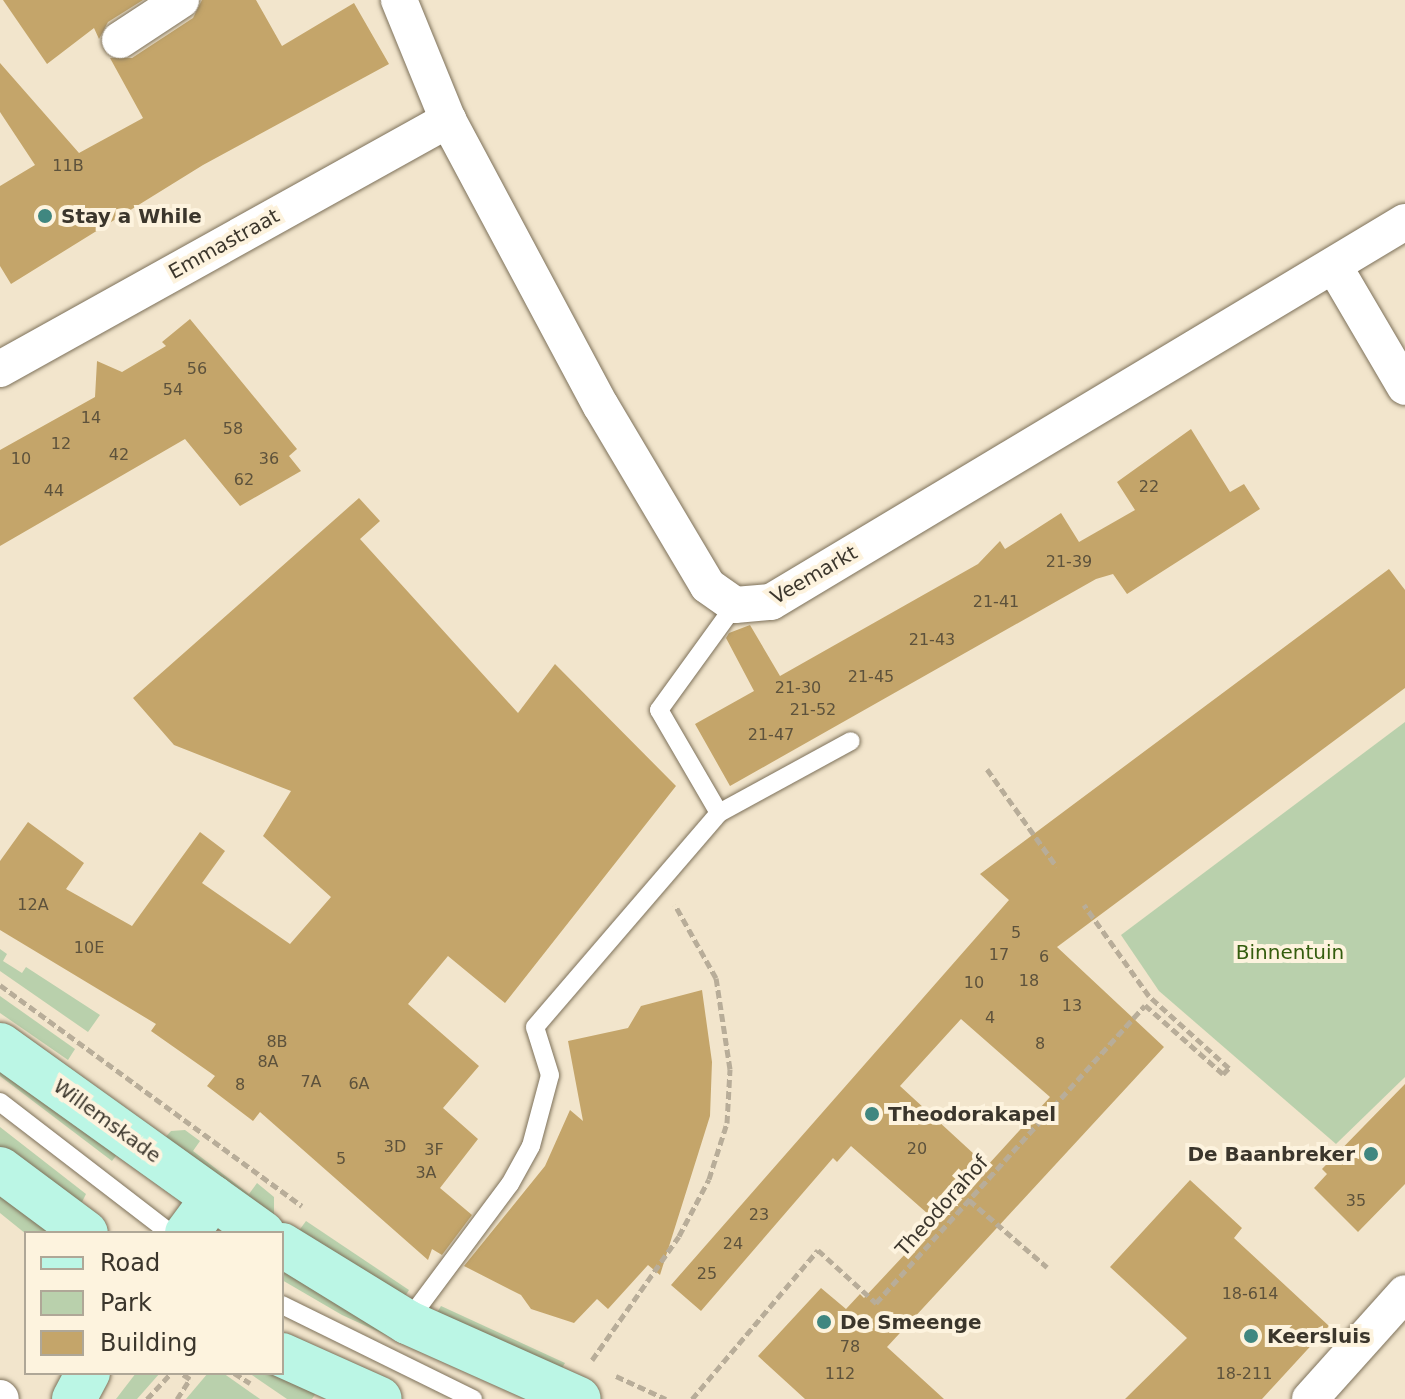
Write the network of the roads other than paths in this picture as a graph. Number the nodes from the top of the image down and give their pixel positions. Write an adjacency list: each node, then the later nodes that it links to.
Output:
1 (181, 0): 3 (street)
2 (399, 0): 4 (street)
3 (120, 40)
4 (448, 120): 7 (street, Emmastraat); 9 (street)
5 (1405, 222): 6 (street, Veemarkt)
6 (1334, 266): 8 (street); 9 (street, Veemarkt)
7 (0, 369)
8 (1405, 387)
9 (735, 605): 11 (lane)
10 (851, 741): 11 (lane)
11 (719, 813): 23 (lane)
12 (0, 1045): 15 (main road, Willemskade)
13 (0, 1102): 17 (lane)
14 (0, 1169): 16 (main road)
15 (213, 1198): 18 (main road); 19 (main road, Willemskade)
16 (83, 1231)
17 (167, 1231)
18 (188, 1231)
19 (260, 1231)
20 (284, 1246): 23 (main road)
21 (1405, 1293): 30 (street)
22 (284, 1306): 29 (lane)
23 (407, 1322): 26 (main road)
24 (284, 1356): 28 (main road)
25 (87, 1375): 27 (main road)
26 (584, 1382)
27 (74, 1399)
28 (380, 1399)
29 (473, 1399)
30 (1310, 1399)

